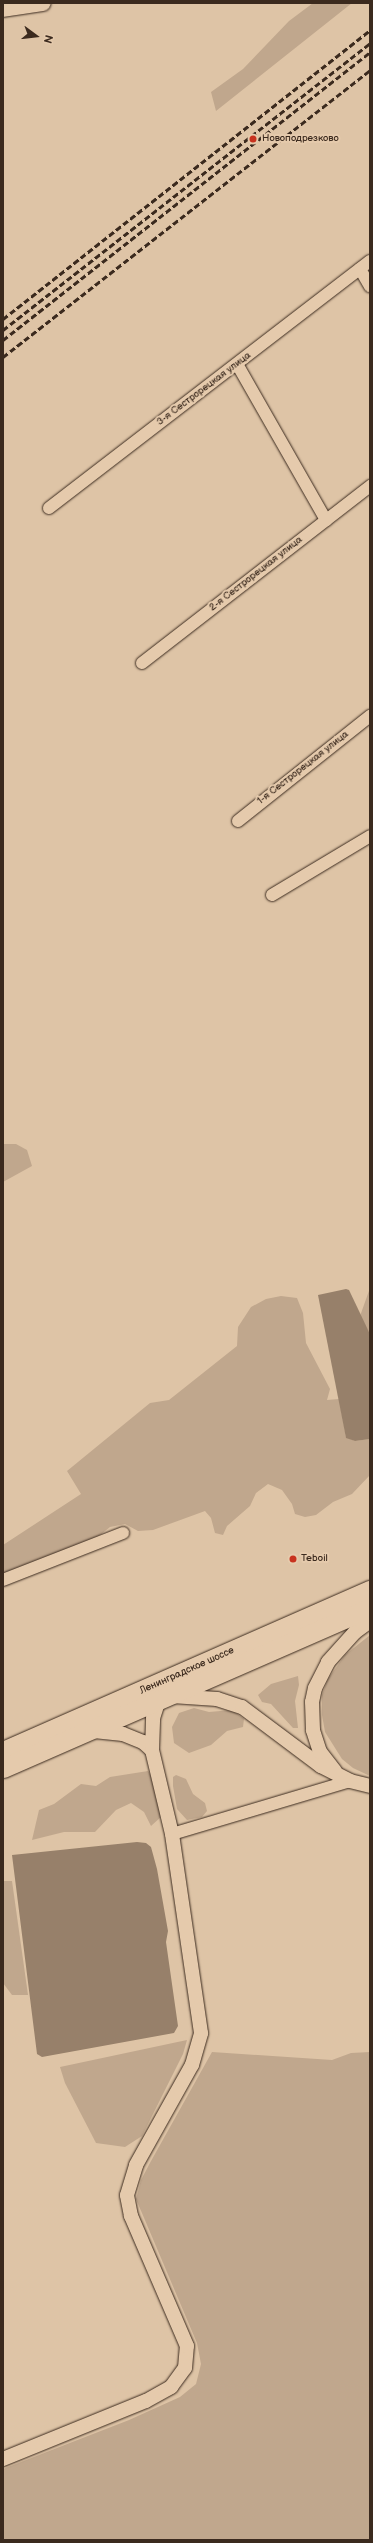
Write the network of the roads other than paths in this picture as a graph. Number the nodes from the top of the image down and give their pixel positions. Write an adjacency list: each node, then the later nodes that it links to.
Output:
1 (43, 3): 2 (main road)
2 (3, 9)
3 (370, 261): 4 (street, 3-я Сестрорецкая улица)
4 (360, 269): 5 (street); 6 (street, 3-я Сестрорецкая улица)
5 (370, 286)
6 (237, 364): 8 (street, 3-я Сестрорецкая улица); 9 (street)
7 (370, 486): 9 (street, 2-я Сестрорецкая улица)
8 (49, 508)
9 (326, 520): 10 (street, 2-я Сестрорецкая улица)
10 (142, 663)
11 (370, 716): 12 (street, 1-я Сестрорецкая улица)
12 (238, 821)
13 (370, 836): 14 (street)
14 (272, 895)
15 (123, 1533): 16 (street)
16 (3, 1580)
17 (370, 1590): 23 (highway, Ленинградское шоссе)
18 (370, 1608): 20 (highway, Ленинградское шоссе)
19 (370, 1621): 25 (street)
20 (162, 1698): 21 (highway, Ленинградское шоссе); 22 (street); 25 (street)
21 (87, 1731): 22 (street); 24 (highway, Ленинградское шоссе)
22 (152, 1750): 27 (street)
23 (3, 1751)
24 (3, 1768)
25 (346, 1779): 26 (street); 27 (street)
26 (370, 1786)
27 (172, 1834): 28 (street)
28 (3, 2459)

